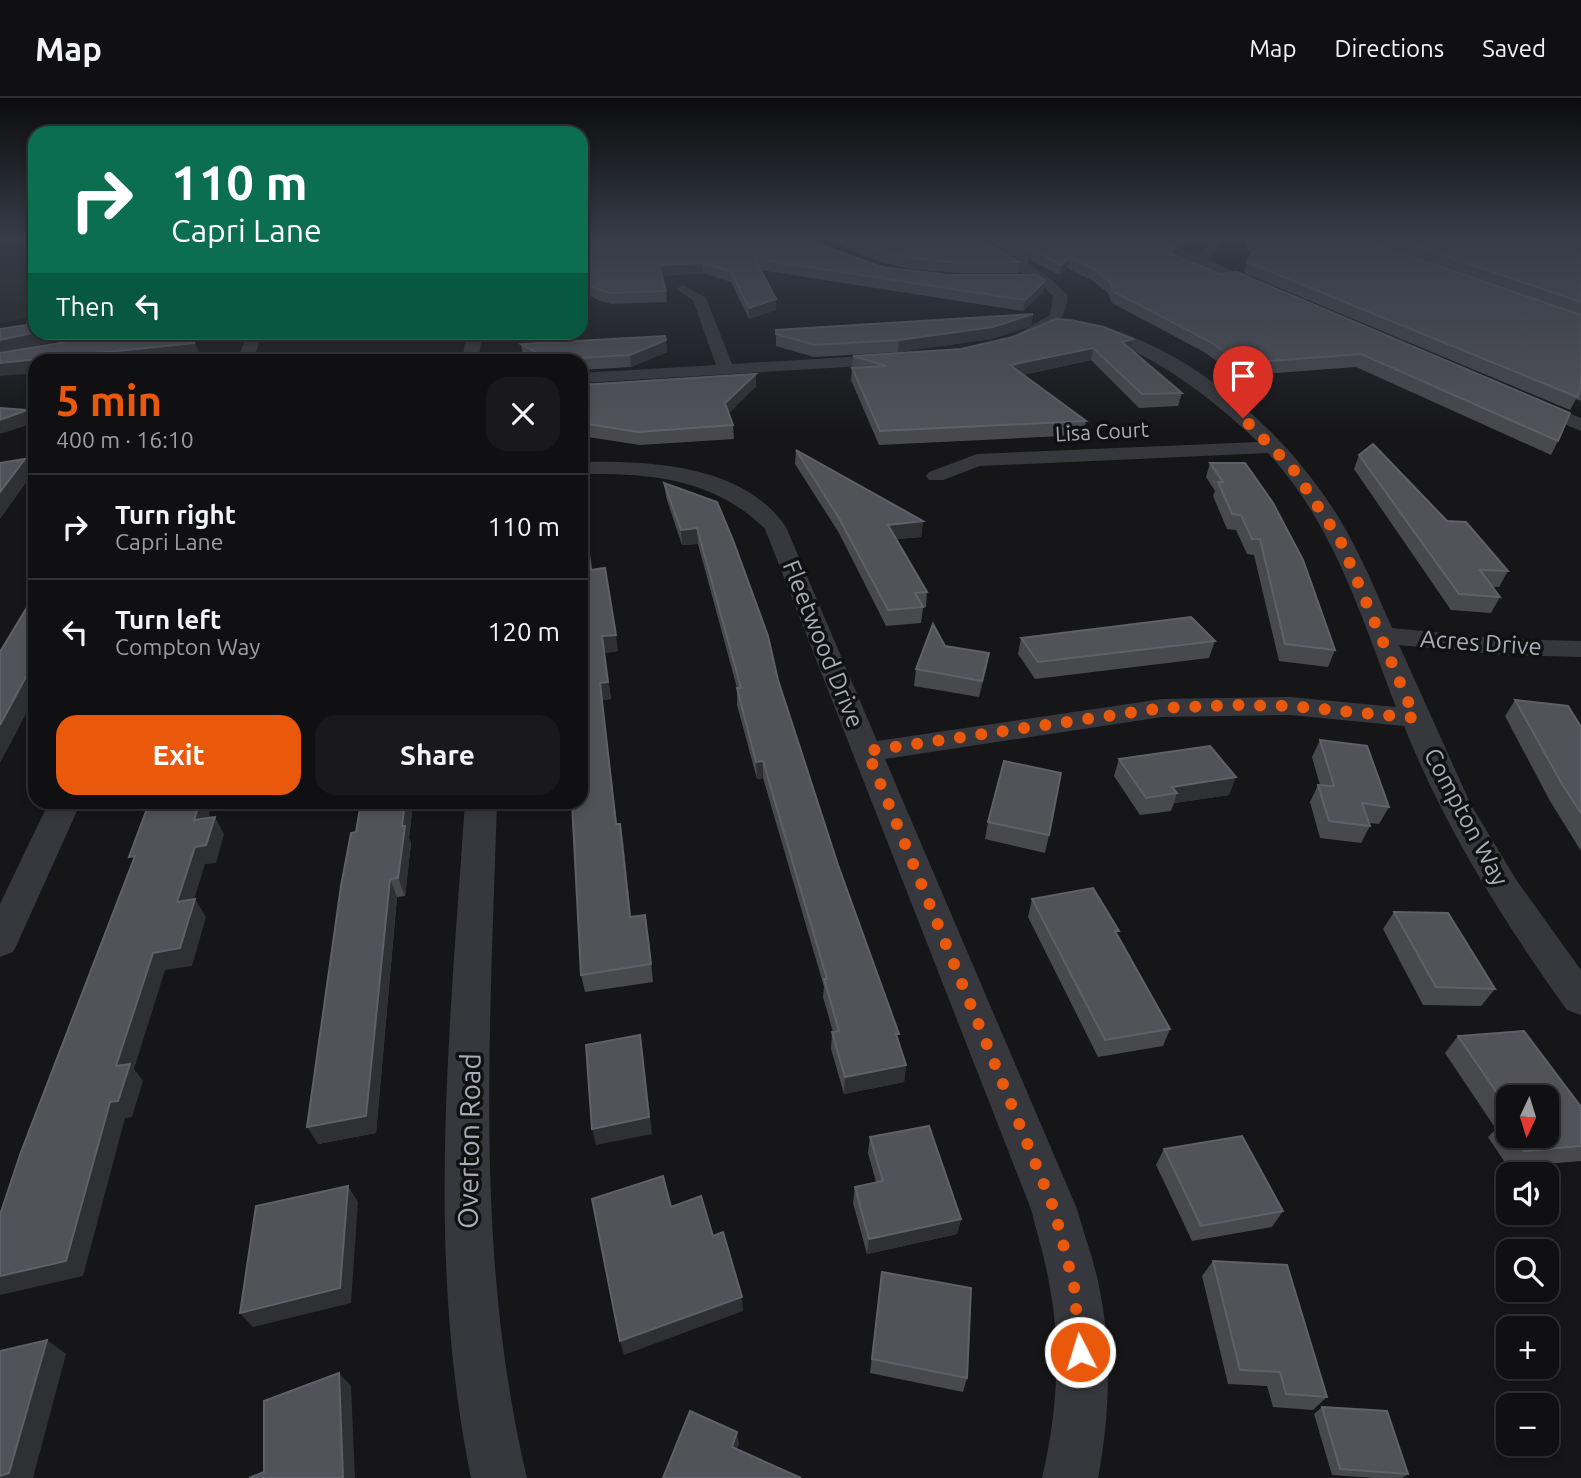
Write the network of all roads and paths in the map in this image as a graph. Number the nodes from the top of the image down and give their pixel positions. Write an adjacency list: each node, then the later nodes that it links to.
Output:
1 (700, 301): 8 (street)
2 (1061, 301): 3 (street)
3 (1054, 320): 6 (street); 12 (street, Compton Way)
4 (133, 340): 5 (street)
5 (121, 341)
6 (1005, 344)
7 (916, 358): 8 (street)
8 (726, 370): 9 (street)
9 (588, 378)
10 (1519, 398): 11 (street)
11 (1581, 425)
12 (1273, 447): 14 (street, Lisa Court); 15 (street, Compton Way)
13 (588, 468): 18 (street, Fleetwood Drive)
14 (936, 476)
15 (1381, 635): 16 (street, Acres Drive); 17 (street, Compton Way)
16 (1581, 649)
17 (1415, 718): 18 (street); 22 (street, Compton Way)
18 (867, 751): 24 (street, Fleetwood Drive)
19 (62, 809): 21 (street)
20 (481, 809): 23 (street, Overton Road)
21 (0, 942)
22 (1581, 999)
23 (499, 1478)
24 (1070, 1478)

